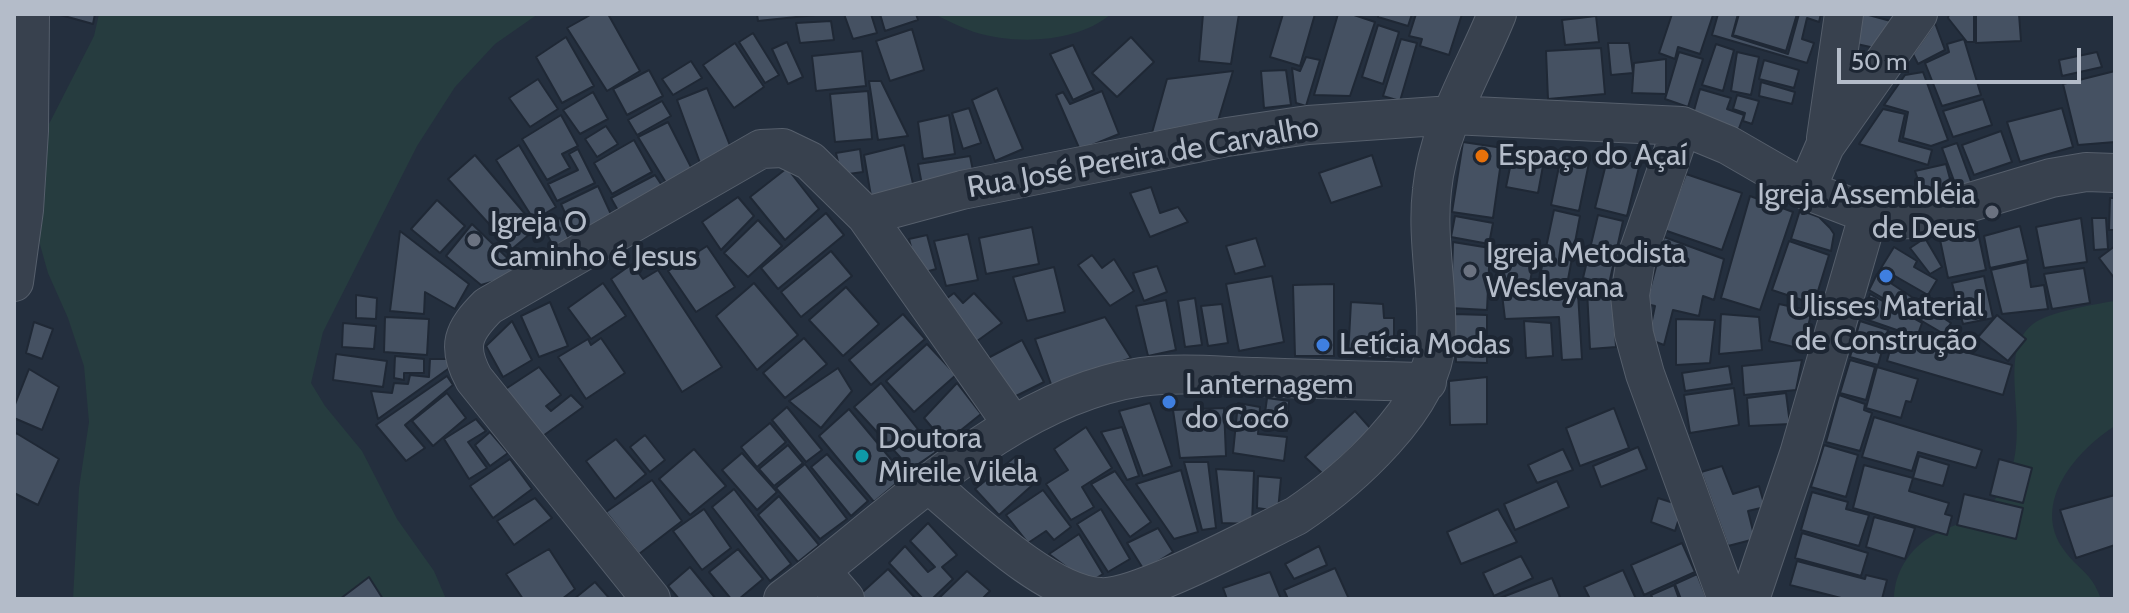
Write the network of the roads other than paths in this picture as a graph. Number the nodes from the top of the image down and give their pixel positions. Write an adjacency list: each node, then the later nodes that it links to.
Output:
1 (30, 14): 12 (street)
2 (1497, 14): 5 (street)
3 (1844, 14): 7 (street)
4 (1918, 14): 7 (street)
5 (1452, 115): 6 (street, Rua José Pereira de Carvalho); 10 (street, Rua José Pereira de Carvalho); 13 (street)
6 (1682, 126): 9 (street, Rua José Pereira de Carvalho); 19 (street)
7 (1825, 146): 9 (street)
8 (2115, 173): 11 (street, Rua José Pereira de Carvalho)
9 (1806, 190): 11 (street, Rua José Pereira de Carvalho)
10 (866, 216): 14 (street); 17 (street)
11 (1868, 216): 20 (street)
12 (14, 282)
13 (1427, 382): 14 (street); 15 (street)
14 (1013, 425): 15 (street)
15 (929, 484): 16 (street)
16 (833, 585): 18 (street)
17 (651, 599)
18 (783, 599)
19 (1727, 599)
20 (1750, 599)

